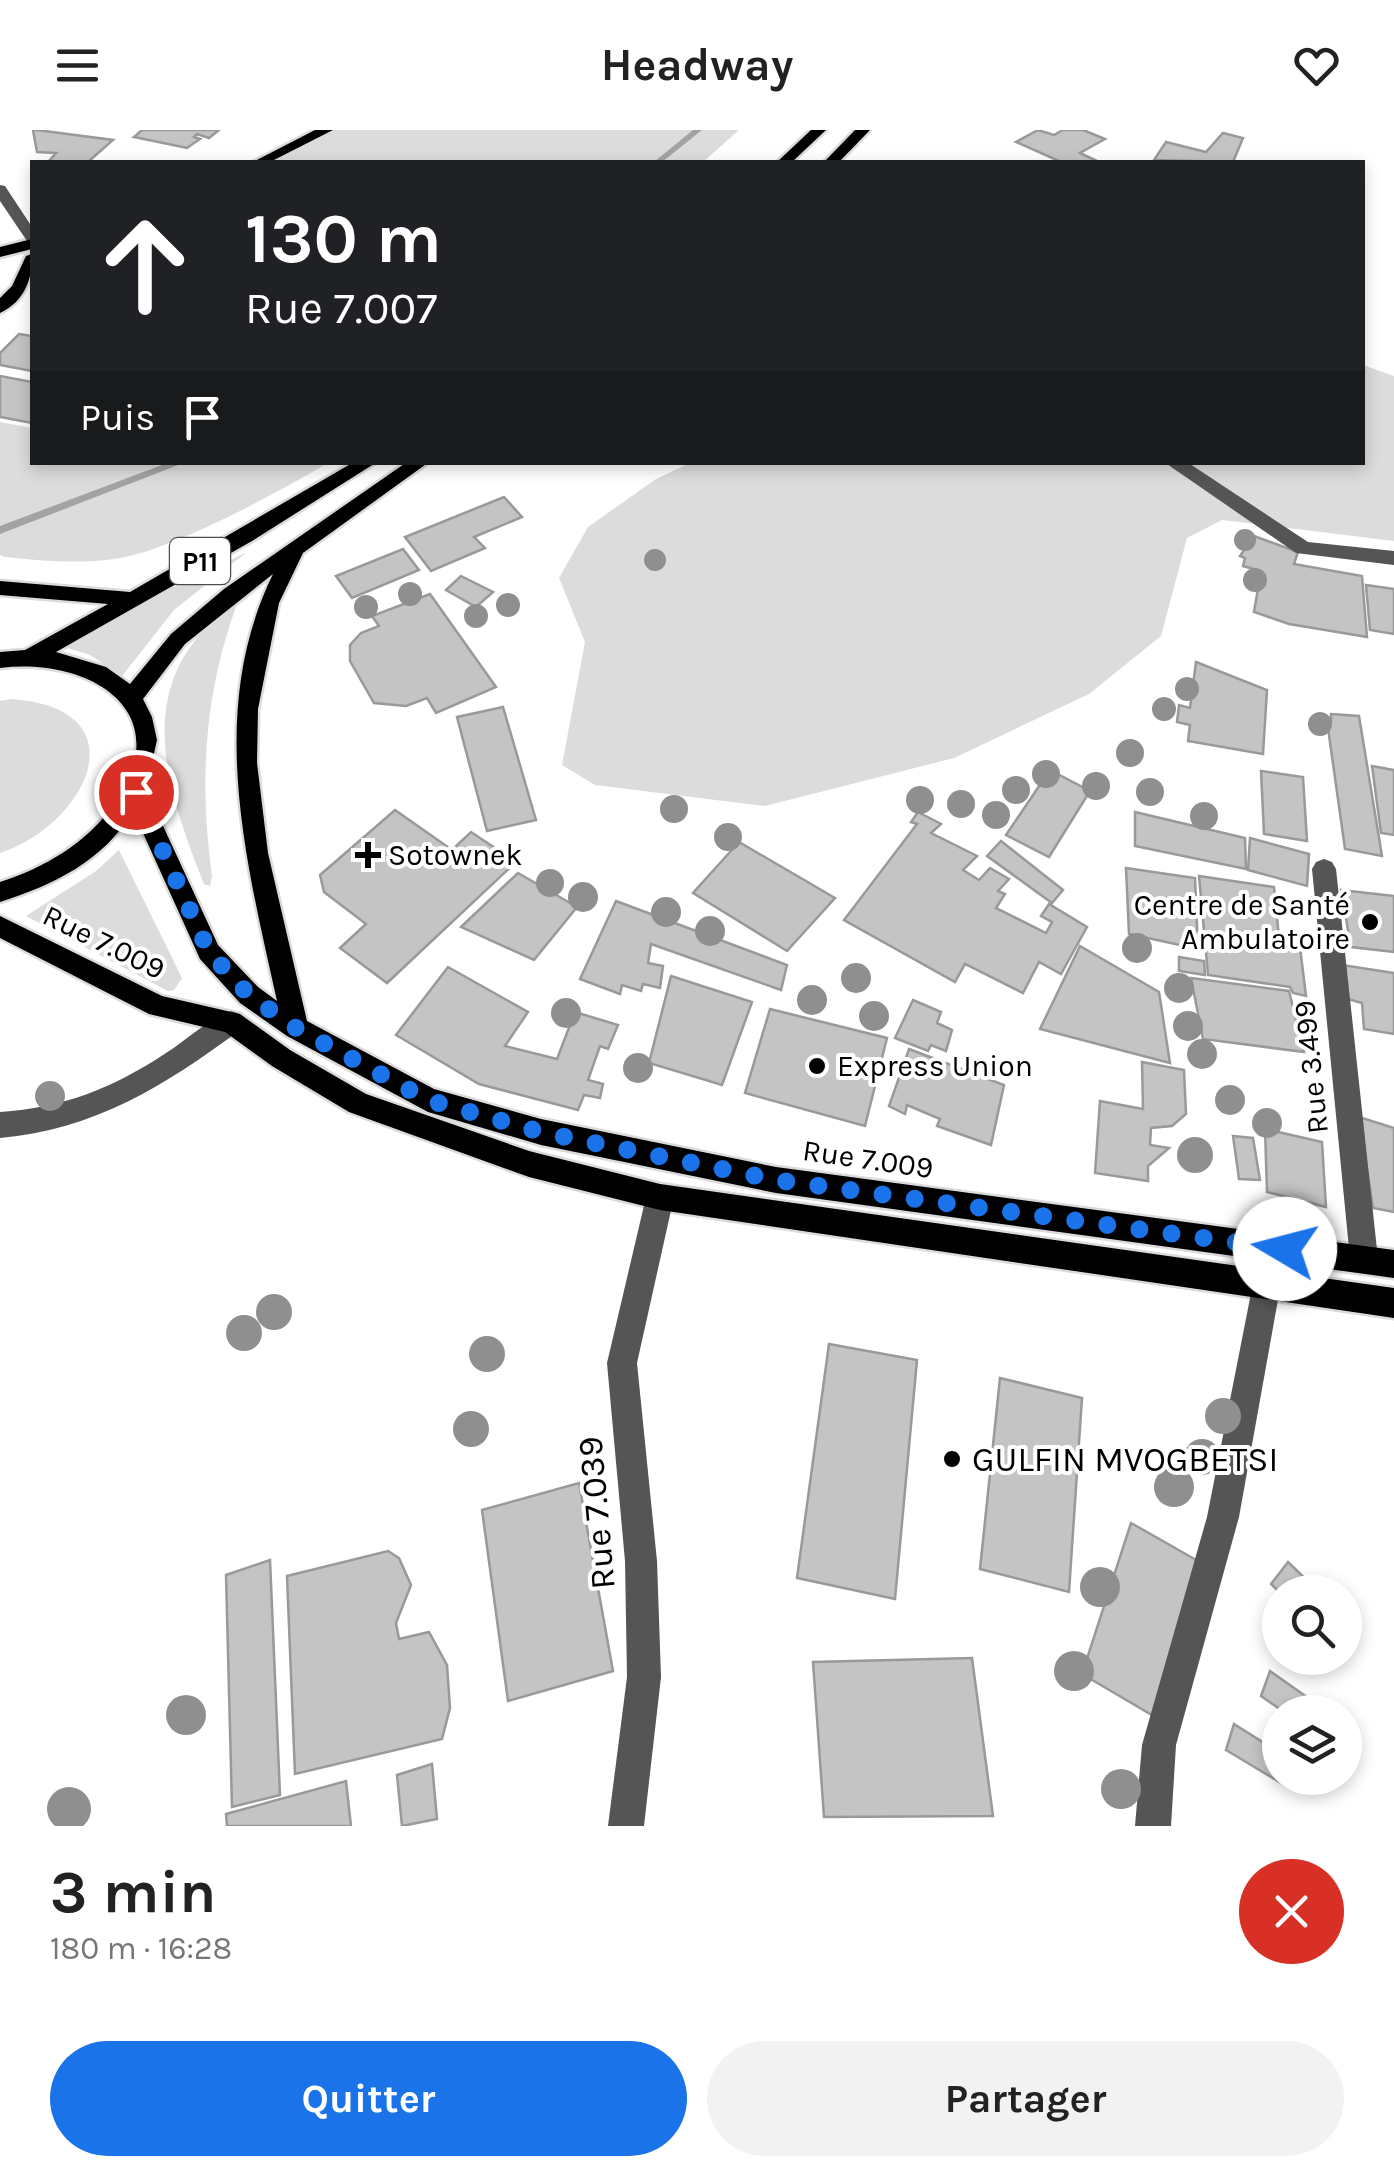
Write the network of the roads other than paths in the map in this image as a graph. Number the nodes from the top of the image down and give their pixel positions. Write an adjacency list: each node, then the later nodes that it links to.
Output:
1 (326, 130): 4 (main road)
2 (819, 130): 5 (main road)
3 (863, 130): 6 (main road)
4 (264, 160)
5 (786, 160)
6 (832, 160)
7 (0, 189): 8 (street)
8 (30, 238)
9 (30, 242): 10 (main road)
10 (0, 252)
11 (30, 263): 12 (main road)
12 (0, 308)
13 (363, 465): 19 (main road, P11)
14 (416, 465): 16 (main road, P11)
15 (1178, 465): 17 (street)
16 (296, 548): 21 (main road, P11); 27 (main road)
17 (1394, 558)
18 (0, 588): 19 (main road)
19 (130, 600): 20 (main road, P11)
20 (10, 655): 21 (main road, P11)
21 (133, 696): 22 (main road)
22 (136, 792): 24 (main road); 27 (main road, Rue 7.009)
23 (1324, 868): 30 (street, Rue 3.499)
24 (0, 892)
25 (0, 926): 26 (main road, Rue 7.009)
26 (231, 1022): 28 (street); 29 (main road, Rue 7.009)
27 (296, 1028): 30 (main road, Rue 7.009)
28 (0, 1125)
29 (660, 1197): 32 (main road, Rue 7.009); 34 (street, Rue 7.039)
30 (1364, 1259): 31 (main road, Rue 7.009)
31 (1394, 1264)
32 (1267, 1283): 33 (main road, Rue 7.009); 35 (street)
33 (1394, 1303)
34 (626, 1826)
35 (1154, 1826)

